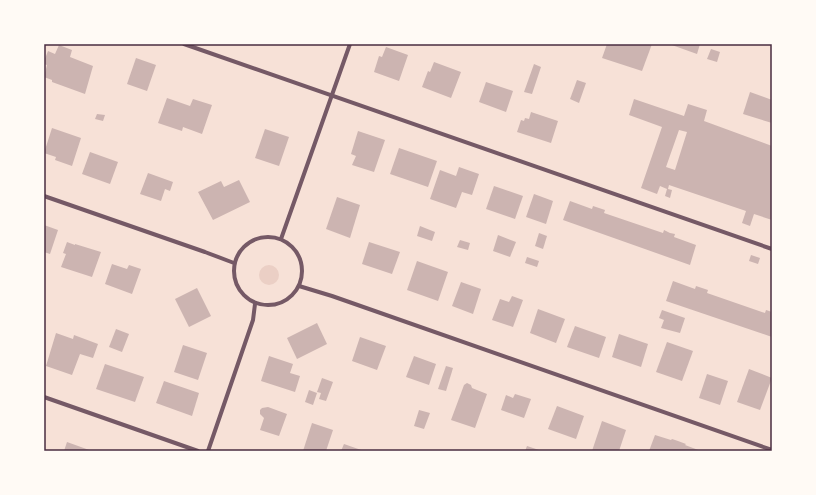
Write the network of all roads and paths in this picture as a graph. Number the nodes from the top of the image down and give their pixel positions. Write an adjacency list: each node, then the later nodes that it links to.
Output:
1 (184, 44): 3 (street)
2 (350, 44): 3 (street)
3 (332, 95): 5 (street); 6 (street)
4 (44, 196): 7 (street)
5 (281, 239): 7 (street); 8 (street)
6 (772, 249)
7 (234, 263): 9 (street)
8 (299, 286): 9 (street); 11 (street)
9 (255, 304): 13 (street)
10 (44, 397): 12 (street)
11 (772, 450)
12 (198, 451)
13 (208, 451)

